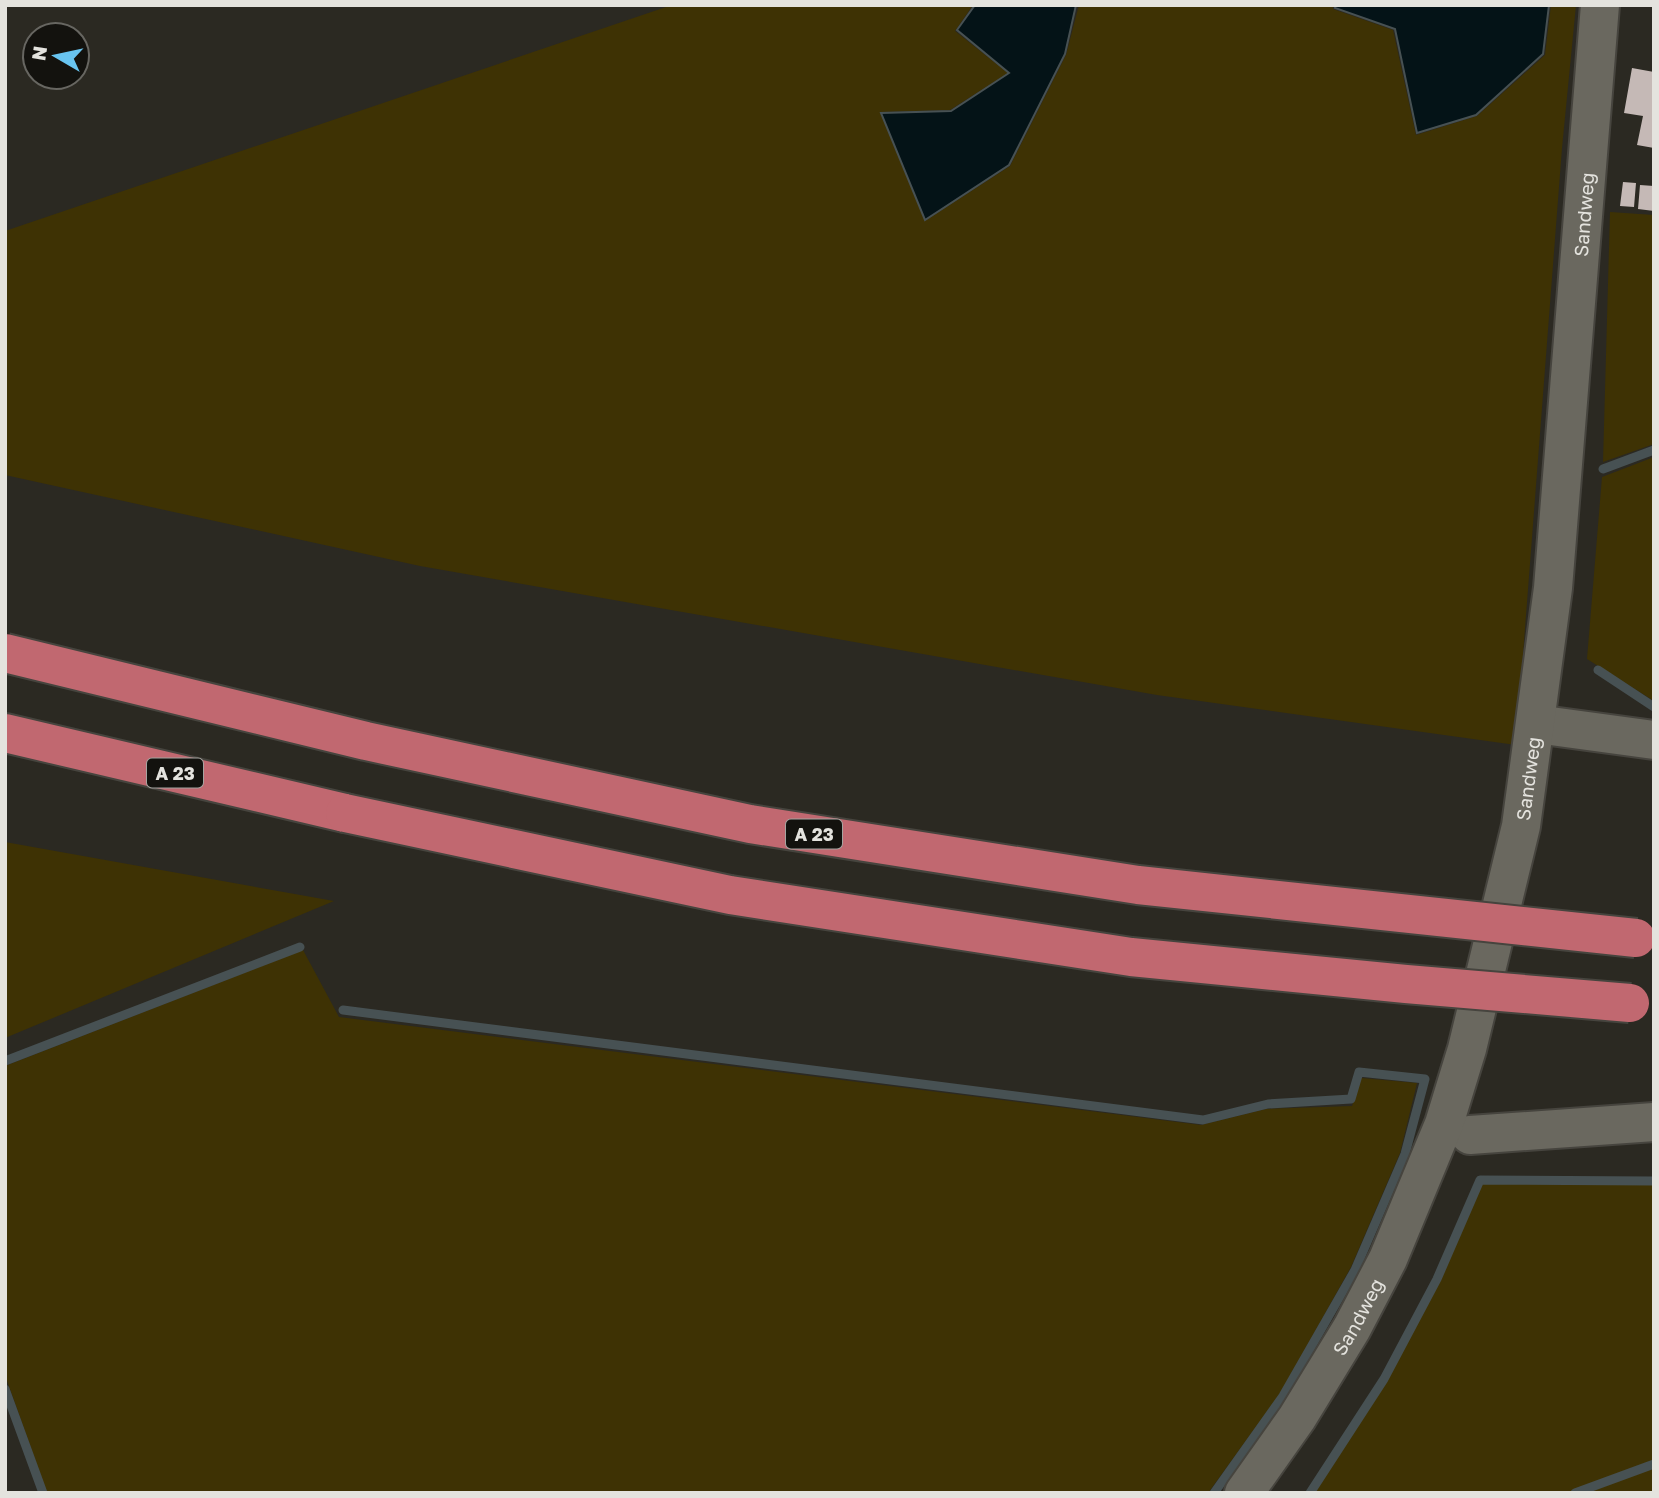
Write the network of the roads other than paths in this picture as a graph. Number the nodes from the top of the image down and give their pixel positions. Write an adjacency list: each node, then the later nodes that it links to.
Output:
1 (1600, 5): 3 (street, Sandweg)
2 (5, 653): 6 (highway, A 23, bridge)
3 (1536, 724): 5 (street); 10 (street, Sandweg)
4 (5, 733): 7 (highway, A 23, bridge)
5 (1654, 740)
6 (1645, 938)
7 (1642, 1003)
8 (1654, 1122): 9 (street)
9 (1470, 1135)
10 (1244, 1493)

